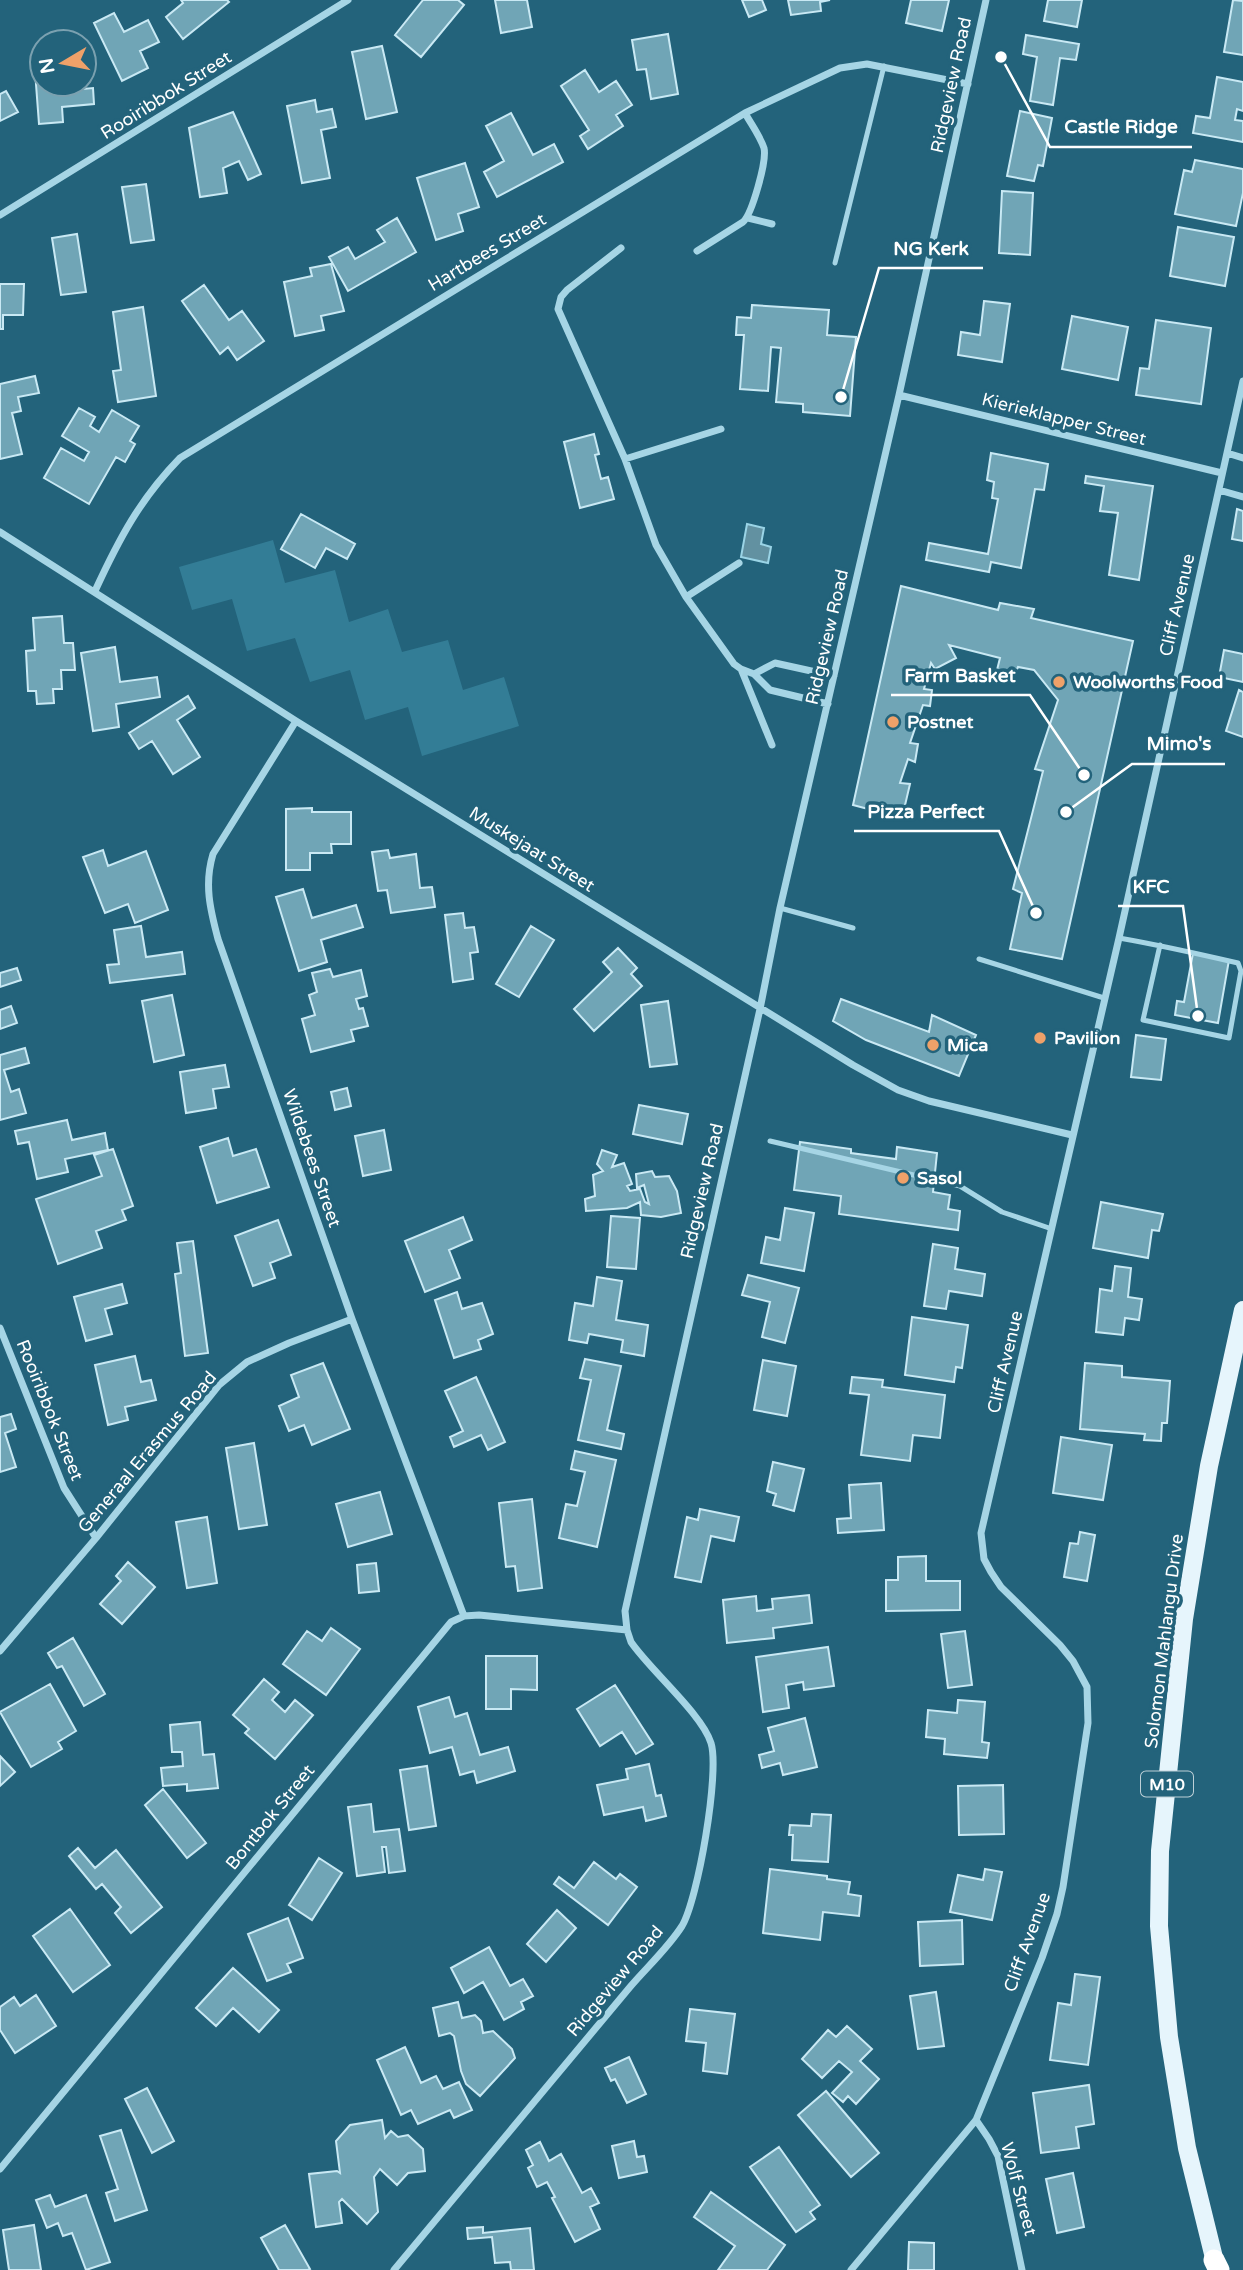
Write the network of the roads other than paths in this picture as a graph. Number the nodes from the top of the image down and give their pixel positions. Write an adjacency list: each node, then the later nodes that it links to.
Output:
1 (348, 0): 6 (street, Rooiribbok Street)
2 (986, 0): 4 (street, Ridgeview Road)
3 (884, 66): 4 (street, Hartbees Street); 5 (street, Hartbees Street); 11 (lane)
4 (968, 84): 13 (street, Ridgeview Road)
5 (745, 113): 7 (street); 23 (street, Hartbees Street)
6 (0, 215)
7 (748, 218): 8 (street); 10 (street)
8 (772, 224)
9 (621, 248): 17 (street)
10 (697, 251)
11 (835, 263)
12 (1243, 381): 15 (street, Cliff Avenue)
13 (899, 395): 18 (street, Kierieklapper Street); 27 (street, Ridgeview Road)
14 (720, 429): 17 (street)
15 (1227, 453): 16 (street); 18 (street, Cliff Avenue)
16 (1243, 458)
17 (625, 459): 24 (street)
18 (1222, 473): 19 (street, Cliff Avenue)
19 (1219, 490): 20 (street); 33 (street, Cliff Avenue)
20 (1243, 497)
21 (0, 532): 23 (street, Muskejaat Street)
22 (739, 563): 24 (street)
23 (95, 591): 29 (street, Muskejaat Street)
24 (686, 597): 25 (street)
25 (741, 669): 26 (street); 30 (street)
26 (754, 674): 27 (street); 28 (street)
27 (834, 676): 28 (street, Ridgeview Road)
28 (828, 704): 31 (street, Ridgeview Road)
29 (296, 721): 37 (street, Muskejaat Street); 42 (street, Wildebees Street)
30 (772, 745)
31 (780, 908): 32 (lane); 37 (street, Ridgeview Road)
32 (853, 928)
33 (1119, 938): 34 (lane); 36 (street, Cliff Avenue)
34 (1160, 945): 34 (lane)
35 (979, 959): 36 (lane)
36 (1104, 998): 38 (street, Cliff Avenue)
37 (760, 1009): 38 (street, Muskejaat Street); 46 (street, Ridgeview Road)
38 (1072, 1135): 40 (street, Cliff Avenue)
39 (770, 1141): 40 (lane)
40 (1052, 1228): 48 (street, Cliff Avenue)
41 (1243, 1310): 50 (main road, Solomon Mahlangu Drive / M10)
42 (352, 1320): 44 (street, Generaal Erasmus Road); 45 (street, Wildebees Street)
43 (0, 1328): 44 (street, Rooiribbok Street)
44 (96, 1538): 47 (street, Generaal Erasmus Road)
45 (464, 1616): 46 (street); 49 (street, Bontbok Street)
46 (627, 1630): 51 (street, Ridgeview Road)
47 (0, 1651)
48 (976, 2120): 52 (street, Cliff Avenue); 53 (street, Wolf Street)
49 (0, 2169)
50 (1216, 2267)
51 (394, 2270)
52 (851, 2270)
53 (1022, 2270)

